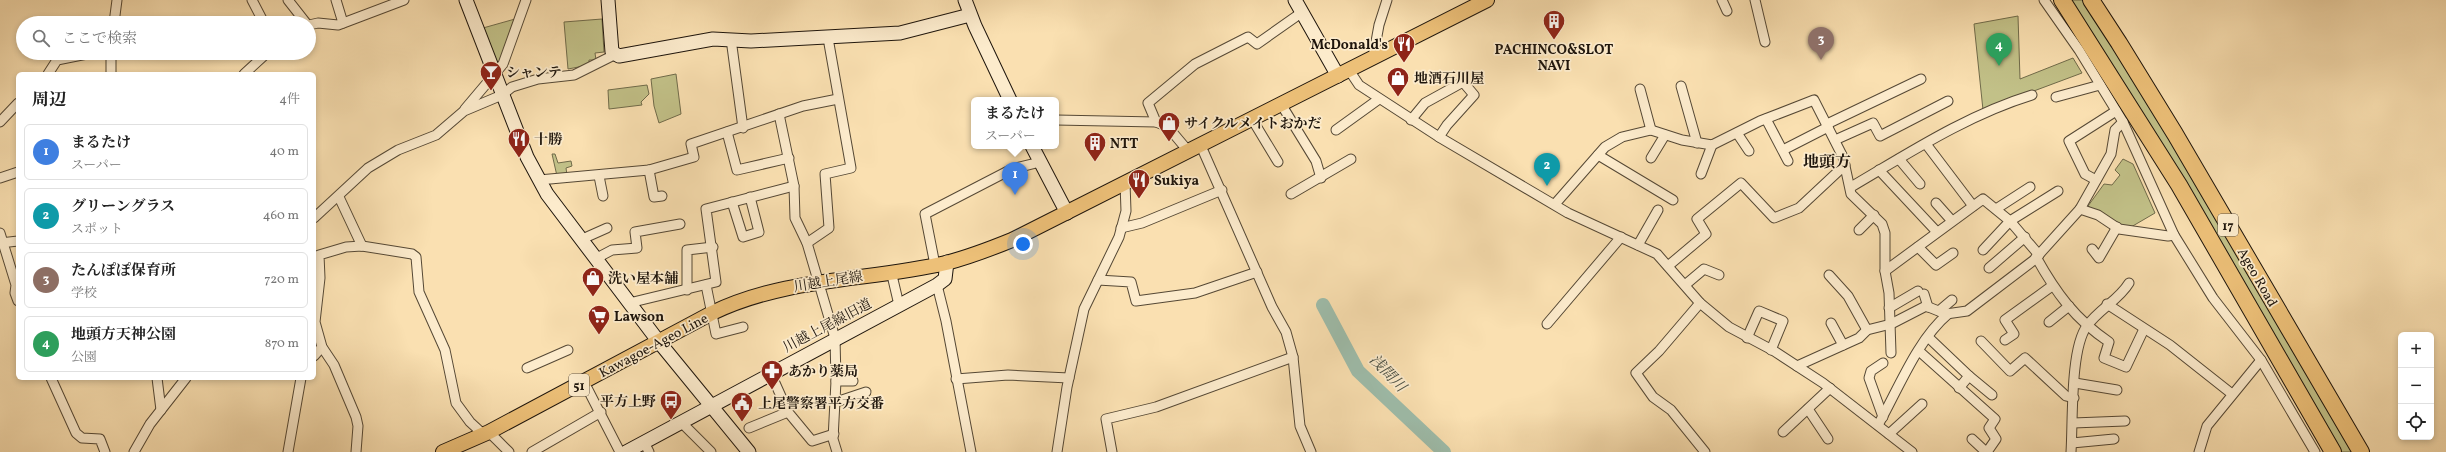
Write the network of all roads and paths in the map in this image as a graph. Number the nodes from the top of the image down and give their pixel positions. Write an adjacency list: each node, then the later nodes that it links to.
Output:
1 (116, 0): 21 (street)
2 (253, 0): 22 (street)
3 (288, 0): 23 (street)
4 (336, 0): 25 (street)
5 (404, 0): 25 (street)
6 (466, 0): 38 (street)
7 (526, 0): 38 (street)
8 (608, 0): 29 (street)
9 (965, 0): 20 (street)
10 (1294, 0): 19 (street)
11 (1387, 0): 30 (street)
12 (1722, 0): 18 (street)
13 (1755, 0): 28 (street)
14 (2044, 0): 40 (street)
15 (2062, 0): 262 (highway, Ageo Road / 17)
16 (2091, 0): 263 (highway, Ageo Road / 17)
17 (1480, 2): 30 (main road, 51)
18 (1727, 10)
19 (1301, 13): 37 (street); 60 (street)
20 (970, 15): 26 (street); 45 (street)
21 (115, 16)
22 (261, 16)
23 (301, 16)
24 (316, 23): 25 (street)
25 (343, 23)
26 (828, 38): 27 (street); 47 (street)
27 (731, 40): 29 (street); 63 (street)
28 (1765, 42)
29 (614, 55): 43 (street)
30 (1373, 58): 37 (main road, 51)
31 (57, 60): 34 (street)
32 (111, 60): 35 (street)
33 (259, 60): 36 (street)
34 (49, 72)
35 (112, 72)
36 (246, 72)
37 (1343, 73): 48 (street); 50 (main road, 51)
38 (495, 75): 43 (street); 52 (street)
39 (1921, 79): 62 (street)
40 (2100, 85): 46 (street); 53 (street)
41 (1681, 86): 71 (street)
42 (1640, 89): 65 (street)
43 (502, 94): 52 (street); 95 (street)
44 (2032, 95): 72 (street)
45 (1009, 97)
46 (2056, 97)
47 (838, 99): 54 (street); 135 (street)
48 (1379, 99): 58 (street); 64 (street)
49 (1948, 101): 70 (street)
50 (1281, 104): 55 (main road, 51); 94 (street)
51 (16, 105): 59 (street)
52 (464, 111): 107 (street)
53 (2116, 111): 61 (street); 96 (street)
54 (779, 114): 63 (street); 80 (street)
55 (1252, 119): 74 (main road, 51); 86 (street)
56 (1766, 119): 62 (street); 67 (street); 76 (street)
57 (1059, 120): 60 (street)
58 (1411, 120): 69 (street); 69 (street)
59 (0, 122)
60 (1156, 122): 78 (street)
61 (2122, 122): 96 (street); 129 (street)
62 (1827, 126): 70 (street); 76 (street)
63 (743, 128): 66 (street)
64 (1336, 130)
65 (1651, 130): 68 (street); 79 (street)
66 (727, 132): 80 (street); 88 (street)
67 (1737, 133): 73 (street); 77 (street)
68 (1665, 135): 71 (street); 81 (street)
69 (1439, 137): 112 (street)
70 (1835, 140): 87 (street)
71 (1697, 143): 73 (street)
72 (1926, 144): 83 (street); 113 (street)
73 (1712, 145): 91 (street)
74 (1201, 146): 78 (main road, 51); 102 (street)
75 (1034, 149): 85 (street)
76 (1783, 150): 84 (street)
77 (1750, 151)
78 (1189, 152): 97 (main road, 51)
79 (1598, 155): 109 (street); 112 (street)
80 (789, 158): 99 (street)
81 (1651, 158)
82 (1351, 159): 94 (street)
83 (1900, 159): 89 (street); 98 (street)
84 (1788, 160)
85 (1040, 162): 117 (street); 145 (street)
86 (1278, 162)
87 (1845, 165): 100 (street); 146 (street)
88 (649, 170): 92 (street); 106 (street)
89 (1880, 170): 100 (street); 127 (street)
90 (16, 173): 93 (street)
91 (1701, 174)
92 (599, 176): 95 (street); 105 (street)
93 (0, 178)
94 (1321, 178): 104 (street)
95 (539, 180): 133 (street)
96 (2096, 180): 114 (street)
97 (1125, 183): 117 (main road, 51); 125 (street)
98 (1920, 184)
99 (794, 186): 108 (street); 135 (street)
100 (1851, 187): 118 (street)
101 (2030, 187): 115 (street)
102 (1222, 190): 125 (street); 150 (street)
103 (2058, 191): 121 (street)
104 (1290, 194)
105 (603, 196)
106 (662, 196)
107 (339, 197): 119 (street); 137 (street)
108 (750, 198): 110 (street); 110 (street)
109 (1673, 200)
110 (732, 202): 138 (street)
111 (1936, 203): 120 (street)
112 (1555, 204): 130 (street)
113 (1973, 206): 115 (street); 120 (street)
114 (2080, 208): 123 (street); 143 (street)
115 (1996, 209): 121 (street)
116 (1658, 210): 136 (street)
117 (1067, 213): 145 (main road, 51)
118 (1874, 215): 126 (street); 149 (street)
119 (316, 216)
120 (1952, 221): 127 (street)
121 (2010, 221): 131 (street); 141 (street)
122 (680, 224): 144 (street)
123 (2117, 227): 129 (street); 140 (street)
124 (607, 228): 133 (street)
125 (1121, 228): 153 (street)
126 (1858, 230)
127 (1937, 232): 139 (street)
128 (0, 233): 134 (street)
129 (2174, 234): 197 (street)
130 (1621, 237): 136 (street); 176 (street)
131 (2025, 237): 143 (street); 147 (street)
132 (16, 240): 134 (street)
133 (580, 240): 144 (street)
134 (2, 243): 161 (street)
135 (807, 243): 154 (street)
136 (1638, 245): 146 (street)
137 (362, 246): 171 (street); 233 (street)
138 (712, 247): 156 (street); 160 (street)
139 (1918, 248): 142 (street); 149 (street)
140 (2092, 249)
141 (1983, 250)
142 (1954, 253)
143 (2037, 256): 159 (street); 173 (street)
144 (595, 259): 163 (street)
145 (941, 264): 148 (main road, 川越上尾線 / 51); 157 (street)
146 (1668, 266): 158 (street)
147 (1989, 268)
148 (891, 271): 154 (main road, 川越上尾線 / 51); 166 (street)
149 (1885, 271): 169 (street)
150 (1257, 272): 153 (street); 196 (street)
151 (1829, 274): 182 (street)
152 (1719, 275): 158 (street)
153 (1098, 280): 203 (street)
154 (818, 282): 172 (main road, 川越上尾線 / 51); 184 (street)
155 (2129, 282): 165 (street)
156 (706, 285): 160 (street); 172 (street)
157 (937, 285): 166 (street, 川越上尾線旧道); 204 (street)
158 (1685, 285): 164 (street)
159 (2052, 286): 167 (street); 186 (street)
160 (687, 290): 163 (street)
161 (16, 294)
162 (1952, 300): 170 (street)
163 (629, 303): 188 (street)
164 (1700, 303): 185 (street); 257 (street)
165 (2107, 304): 180 (street); 181 (street)
166 (899, 305): 184 (street, 川越上尾線旧道)
167 (2069, 306): 174 (street); 180 (street)
168 (1928, 307): 169 (street); 170 (street); 177 (street)
169 (1890, 308): 177 (street)
170 (1939, 311): 173 (street)
171 (316, 313)
172 (712, 313): 179 (street); 188 (main road, Kawagoe-Ageo Line / 51)
173 (1948, 314): 183 (street)
174 (2049, 322)
175 (1831, 323): 189 (street)
176 (1548, 324)
177 (1891, 324): 182 (street); 194 (street)
178 (316, 326): 190 (street)
179 (743, 327)
180 (2086, 327): 181 (street); 212 (street)
181 (2144, 329): 218 (street)
182 (1867, 330): 189 (street)
183 (1928, 337): 193 (street); 202 (street)
184 (835, 338): 201 (street, 川越上尾線旧道); 209 (street)
185 (1747, 338): 192 (street); 192 (street)
186 (2005, 340)
187 (1981, 341): 219 (street)
188 (659, 342): 211 (main road, Kawagoe-Ageo Line / 51); 222 (street)
189 (1842, 345): 199 (street)
190 (322, 347): 195 (street); 244 (street)
191 (568, 350): 200 (street)
192 (1771, 350): 199 (street)
193 (1919, 351): 214 (street); 227 (street)
194 (1891, 353)
195 (316, 354)
196 (1293, 357): 255 (street); 256 (street)
197 (2261, 360): 218 (street); 261 (street)
198 (1883, 363): 227 (street)
199 (1797, 366): 213 (street)
200 (527, 368)
201 (771, 374): 222 (street, 川越上尾線旧道); 226 (street)
202 (1969, 376): 214 (street); 216 (street)
203 (1069, 378): 204 (street); 254 (street)
204 (956, 379): 253 (street)
205 (52, 380): 241 (street)
206 (157, 380): 224 (street)
207 (184, 380): 224 (street)
208 (301, 380): 243 (street)
209 (836, 381): 210 (street); 220 (street)
210 (853, 381)
211 (584, 382): 225 (street); 233 (main road, Kawagoe-Ageo Line / 51)
212 (2075, 382): 215 (street); 219 (street)
213 (1830, 388): 223 (street); 227 (street)
214 (1958, 388): 259 (street)
215 (2117, 390)
216 (1990, 391)
217 (866, 392): 220 (street)
218 (2232, 394): 260 (street)
219 (2074, 398): 230 (street)
220 (836, 402): 234 (street)
221 (1922, 404): 235 (street)
222 (710, 407): 228 (street, 川越上尾線旧道); 251 (street)
223 (1808, 409): 232 (street); 236 (street)
224 (161, 410): 242 (street)
225 (601, 412): 247 (street); 248 (street)
226 (788, 412): 231 (street); 234 (street)
227 (1880, 421): 235 (street)
228 (682, 422): 239 (street, 川越上尾線旧道); 250 (street)
229 (2125, 422): 230 (street)
230 (2073, 423): 240 (street)
231 (749, 428)
232 (1783, 432)
233 (486, 433): 245 (main road, Kawagoe-Ageo Line / 51); 246 (street)
234 (834, 434): 252 (street)
235 (1889, 434): 258 (street)
236 (1828, 439)
237 (1972, 439): 259 (street)
238 (2114, 439): 240 (street)
239 (646, 447): 249 (street, 川越上尾線旧道)
240 (2072, 447)
241 (105, 452)
242 (134, 452)
243 (288, 452)
244 (356, 452)
245 (442, 452)
246 (509, 452)
247 (532, 452)
248 (620, 452)
249 (626, 452)
250 (711, 452)
251 (749, 452)
252 (837, 452)
253 (971, 452)
254 (1057, 452)
255 (1112, 452)
256 (1311, 452)
257 (1705, 452)
258 (1912, 452)
259 (1987, 452)
260 (2199, 452)
261 (2315, 452)
262 (2333, 452)
263 (2361, 452)

